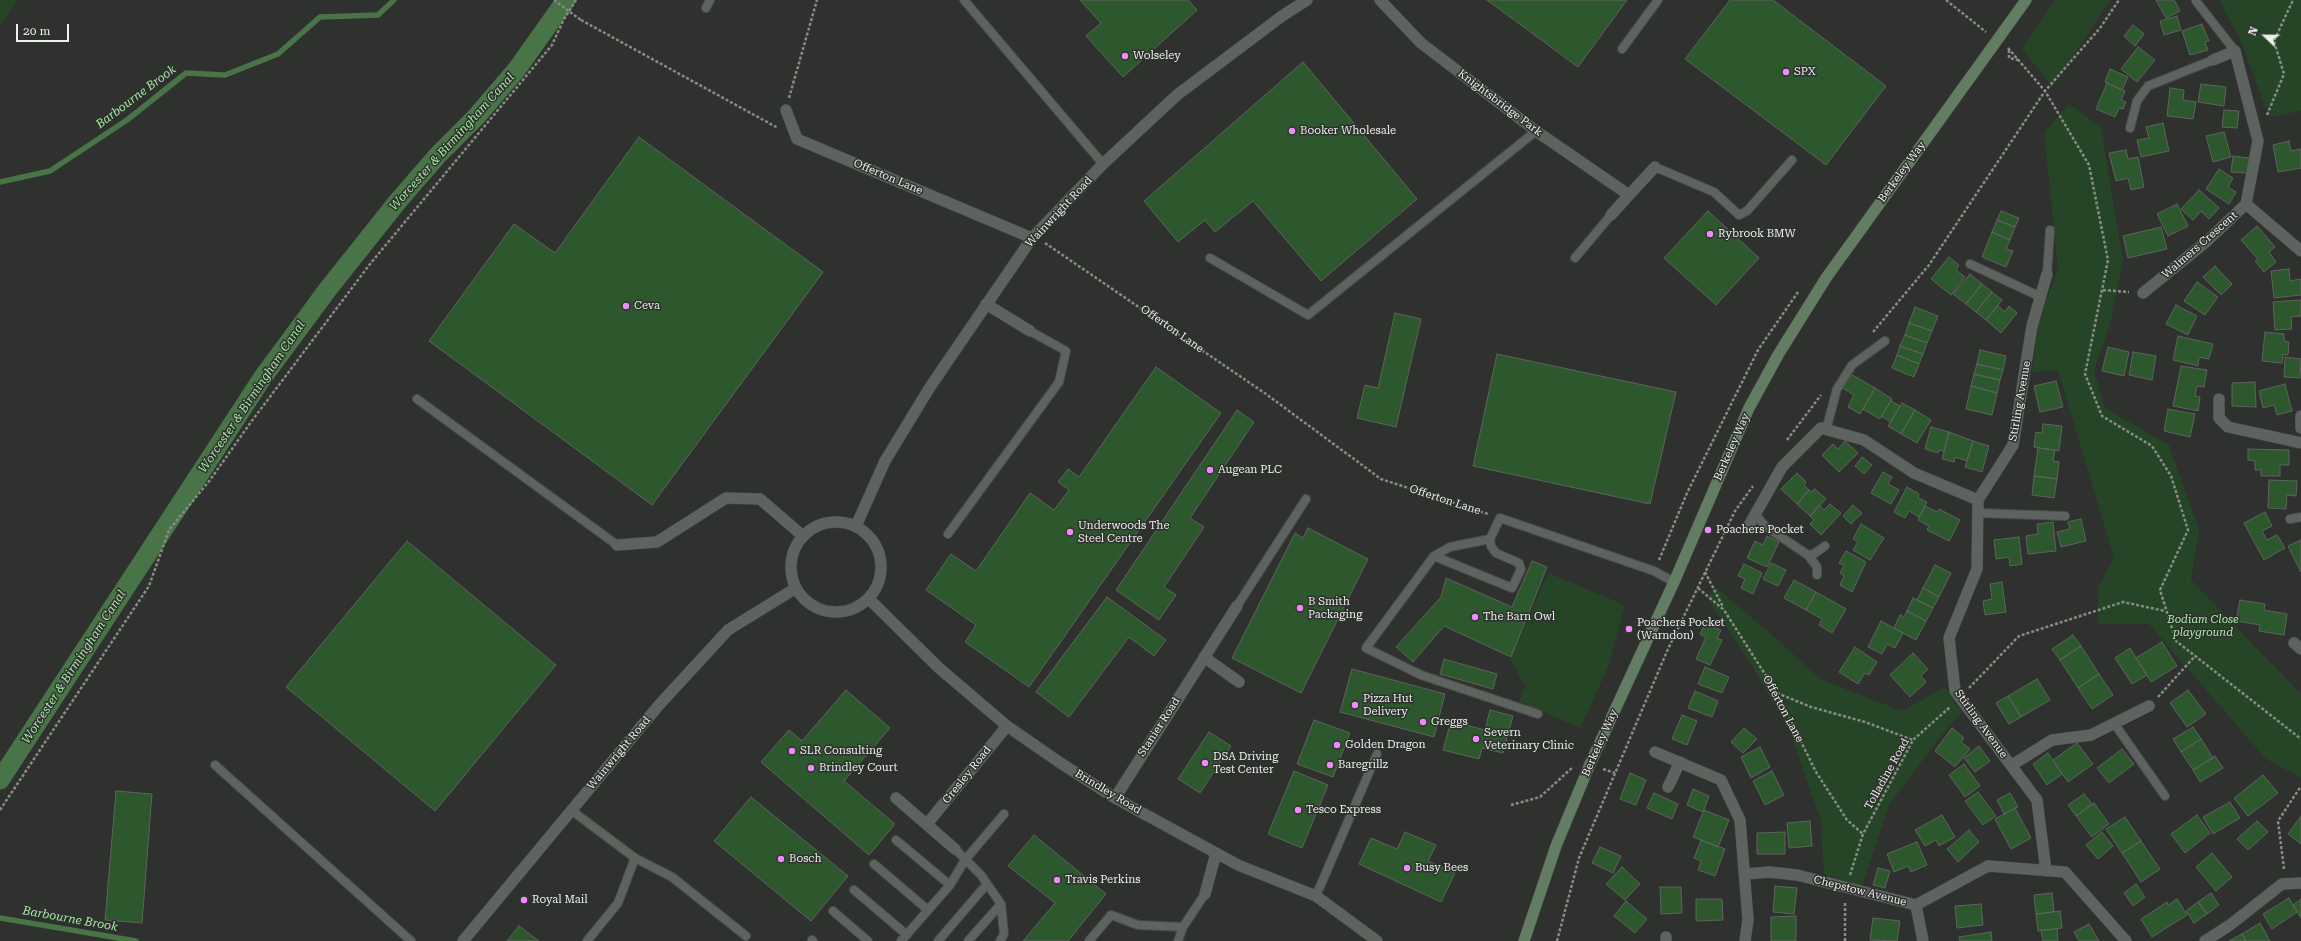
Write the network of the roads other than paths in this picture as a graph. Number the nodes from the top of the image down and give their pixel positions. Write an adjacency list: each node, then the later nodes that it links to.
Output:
1 (710, 0): 8 (lane)
2 (964, 0): 16 (lane)
3 (1307, 0): 16 (street, Wainwright Road)
4 (1380, 0): 14 (street, Knightsbridge Park)
5 (1658, 0): 9 (lane)
6 (2026, 0): 56 (main road, Berkeley Way)
7 (2196, 1): 10 (lane)
8 (706, 8)
9 (1622, 49)
10 (2235, 51): 11 (street); 19 (street, Walmers Crescent)
11 (2213, 60): 13 (lane)
12 (786, 110): 22 (street, Offerton Lane)
13 (2130, 128)
14 (1536, 131): 18 (street, Knightsbridge Park); 24 (lane)
15 (1792, 160): 17 (lane)
16 (1103, 164): 22 (street, Wainwright Road)
17 (1655, 167): 18 (street)
18 (1629, 195): 20 (street)
19 (2246, 204): 23 (street); 28 (street, Walmers Crescent)
20 (1611, 215): 25 (lane)
21 (2050, 230): 27 (lane)
22 (1032, 238): 30 (street, Wainwright Road)
23 (2301, 251)
24 (1210, 258)
25 (1575, 258)
26 (1970, 264): 29 (lane)
27 (2047, 274): 29 (street, Stirling Avenue)
28 (2143, 293)
29 (2041, 297): 40 (street, Stirling Avenue)
30 (986, 304): 31 (street); 46 (street, Wainwright Road)
31 (1030, 331): 48 (lane)
32 (1885, 342): 37 (lane)
33 (2219, 399): 38 (street)
34 (417, 400): 51 (lane)
35 (2301, 416): 36 (street)
36 (2301, 428)
37 (1826, 430): 40 (street); 42 (street)
38 (2301, 444)
39 (1306, 499): 59 (lane)
40 (1978, 500): 41 (street, Stirling Avenue)
41 (1978, 513): 43 (lane); 70 (street, Stirling Avenue)
42 (1755, 514): 47 (street); 53 (lane)
43 (2065, 516)
44 (2301, 517): 45 (lane)
45 (2290, 518)
46 (856, 526): 49 (street); 58 (street)
47 (1748, 527)
48 (948, 534)
49 (803, 536): 51 (street); 57 (street)
50 (1490, 539): 54 (lane); 54 (lane); 56 (lane)
51 (617, 545)
52 (1825, 546): 53 (lane)
53 (1808, 555): 55 (lane)
54 (1434, 556): 63 (lane)
55 (1817, 575)
56 (1674, 582): 109 (main road, Berkeley Way)
57 (796, 588): 58 (street); 75 (street, Wainwright Road)
58 (869, 599): 65 (street, Brindley Road)
59 (1237, 606): 60 (street, Stanier Road)
60 (1204, 657): 61 (street); 74 (street, Stanier Road)
61 (1239, 682)
62 (2150, 706): 64 (street)
63 (1538, 714)
64 (2114, 723): 70 (street); 72 (lane)
65 (1007, 726): 74 (street, Brindley Road); 77 (street, Gresley Road)
66 (1656, 752): 68 (street)
67 (1377, 754): 91 (lane)
68 (1680, 762): 71 (street); 85 (street)
69 (215, 765): 99 (lane)
70 (2012, 765): 84 (street, Stirling Avenue)
71 (1668, 787)
72 (2165, 796)
73 (896, 798): 77 (street)
74 (1115, 798): 80 (street, Brindley Road)
75 (571, 810): 81 (lane); 100 (street, Wainwright Road)
76 (1004, 814): 82 (lane)
77 (927, 824): 79 (street)
78 (896, 840): 88 (lane)
79 (955, 849): 82 (lane)
80 (1216, 853): 90 (street); 91 (street, Brindley Road)
81 (635, 858): 97 (lane); 101 (lane)
82 (966, 860): 87 (lane); 88 (lane)
83 (874, 864): 94 (lane)
84 (2046, 871): 93 (street, Chepstow Avenue); 112 (street, Chepstow Avenue)
85 (1746, 874): 93 (street, Chepstow Avenue); 110 (street)
86 (2301, 883): 113 (street)
87 (987, 884): 92 (lane); 103 (lane)
88 (950, 885): 94 (lane)
89 (854, 890): 98 (lane)
90 (1205, 894): 96 (lane)
91 (1316, 896): 108 (street, Brindley Road)
92 (1001, 904): 104 (lane); 105 (lane)
93 (1916, 905): 111 (street)
94 (928, 910): 98 (lane)
95 (833, 912): 102 (lane)
96 (1183, 927): 106 (lane); 107 (lane)
97 (746, 936)
98 (904, 938)
99 (411, 941)
100 (463, 941)
101 (588, 941)
102 (868, 941)
103 (938, 941)
104 (968, 941)
105 (1000, 941)
106 (1090, 941)
107 (1178, 941)
108 (1377, 941)
109 (1524, 941)
110 (1745, 941)
111 (1922, 941)
112 (2126, 941)
113 (2204, 941)

